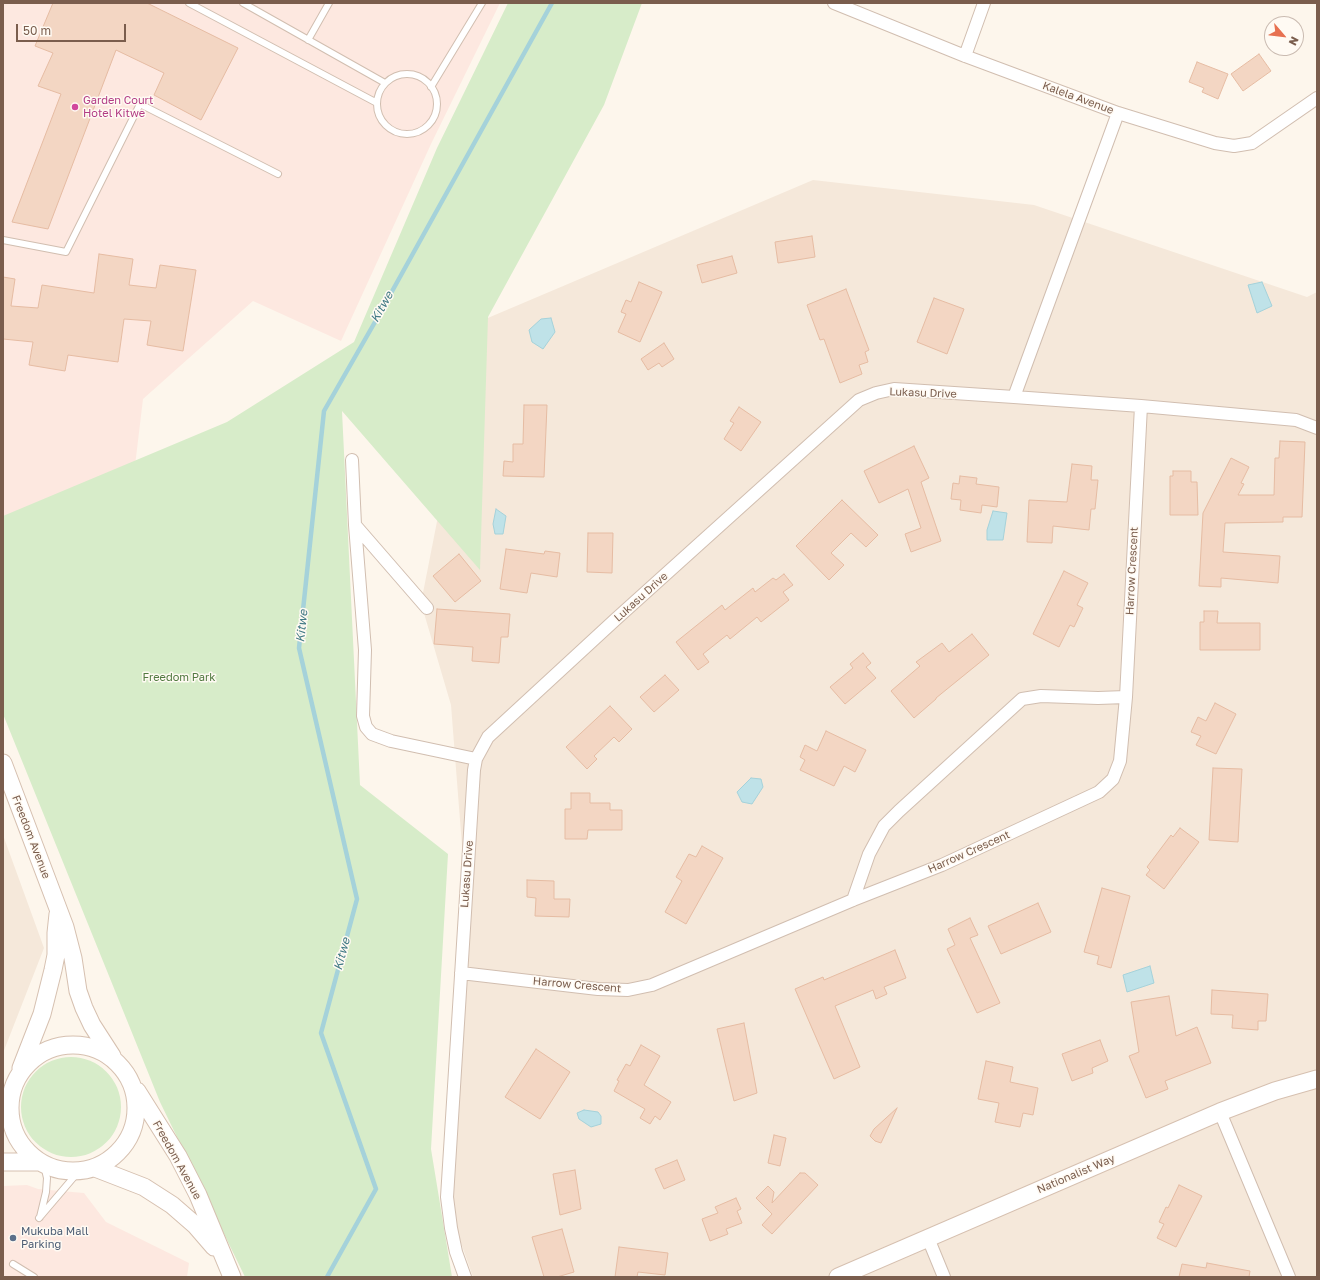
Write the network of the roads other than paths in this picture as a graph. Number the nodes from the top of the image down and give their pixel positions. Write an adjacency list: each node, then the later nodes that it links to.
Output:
1 (189, 3): 12 (lane)
2 (244, 3): 7 (lane)
3 (329, 3): 7 (lane)
4 (482, 3): 10 (lane)
5 (834, 3): 8 (street, Kalela Avenue)
6 (984, 3): 8 (street)
7 (308, 40): 9 (lane)
8 (965, 56): 13 (street, Kalela Avenue)
9 (385, 83): 10 (lane); 12 (lane)
10 (431, 87): 12 (lane)
11 (1317, 98): 13 (street, Kalela Avenue)
12 (377, 103)
13 (1118, 113): 16 (street)
14 (278, 174): 15 (lane)
15 (3, 240)
16 (1014, 397): 17 (street, Lukasu Drive); 23 (street, Lukasu Drive)
17 (1141, 406): 18 (street, Lukasu Drive); 22 (street, Harrow Crescent)
18 (1317, 428)
19 (352, 460): 20 (street)
20 (355, 525): 21 (street); 23 (street)
21 (428, 608)
22 (1126, 697): 25 (street, Harrow Crescent); 25 (street)
23 (476, 759): 27 (street, Lukasu Drive)
24 (3, 763): 26 (main road, Freedom Avenue)
25 (853, 900): 27 (street, Harrow Crescent)
26 (58, 910): 28 (main road, Freedom Avenue); 29 (main road, Freedom Avenue)
27 (461, 974): 43 (street, Lukasu Drive)
28 (113, 1057): 29 (main road); 31 (main road)
29 (19, 1074): 32 (main road)
30 (1317, 1079): 34 (main road, Nationalist Way)
31 (133, 1086): 37 (main road); 39 (main road, Freedom Avenue)
32 (12, 1090): 33 (main road); 36 (main road)
33 (3, 1104)
34 (1220, 1112): 38 (main road, Nationalist Way); 46 (street)
35 (3, 1162): 36 (main road)
36 (42, 1163): 37 (main road); 37 (lane)
37 (87, 1170): 39 (main road, Freedom Avenue)
38 (928, 1238): 44 (main road, Nationalist Way); 45 (street)
39 (225, 1260): 42 (main road, Freedom Avenue)
40 (13, 1264): 41 (lane)
41 (34, 1277)
42 (232, 1277)
43 (465, 1277)
44 (838, 1277)
45 (944, 1277)
46 (1289, 1277)

